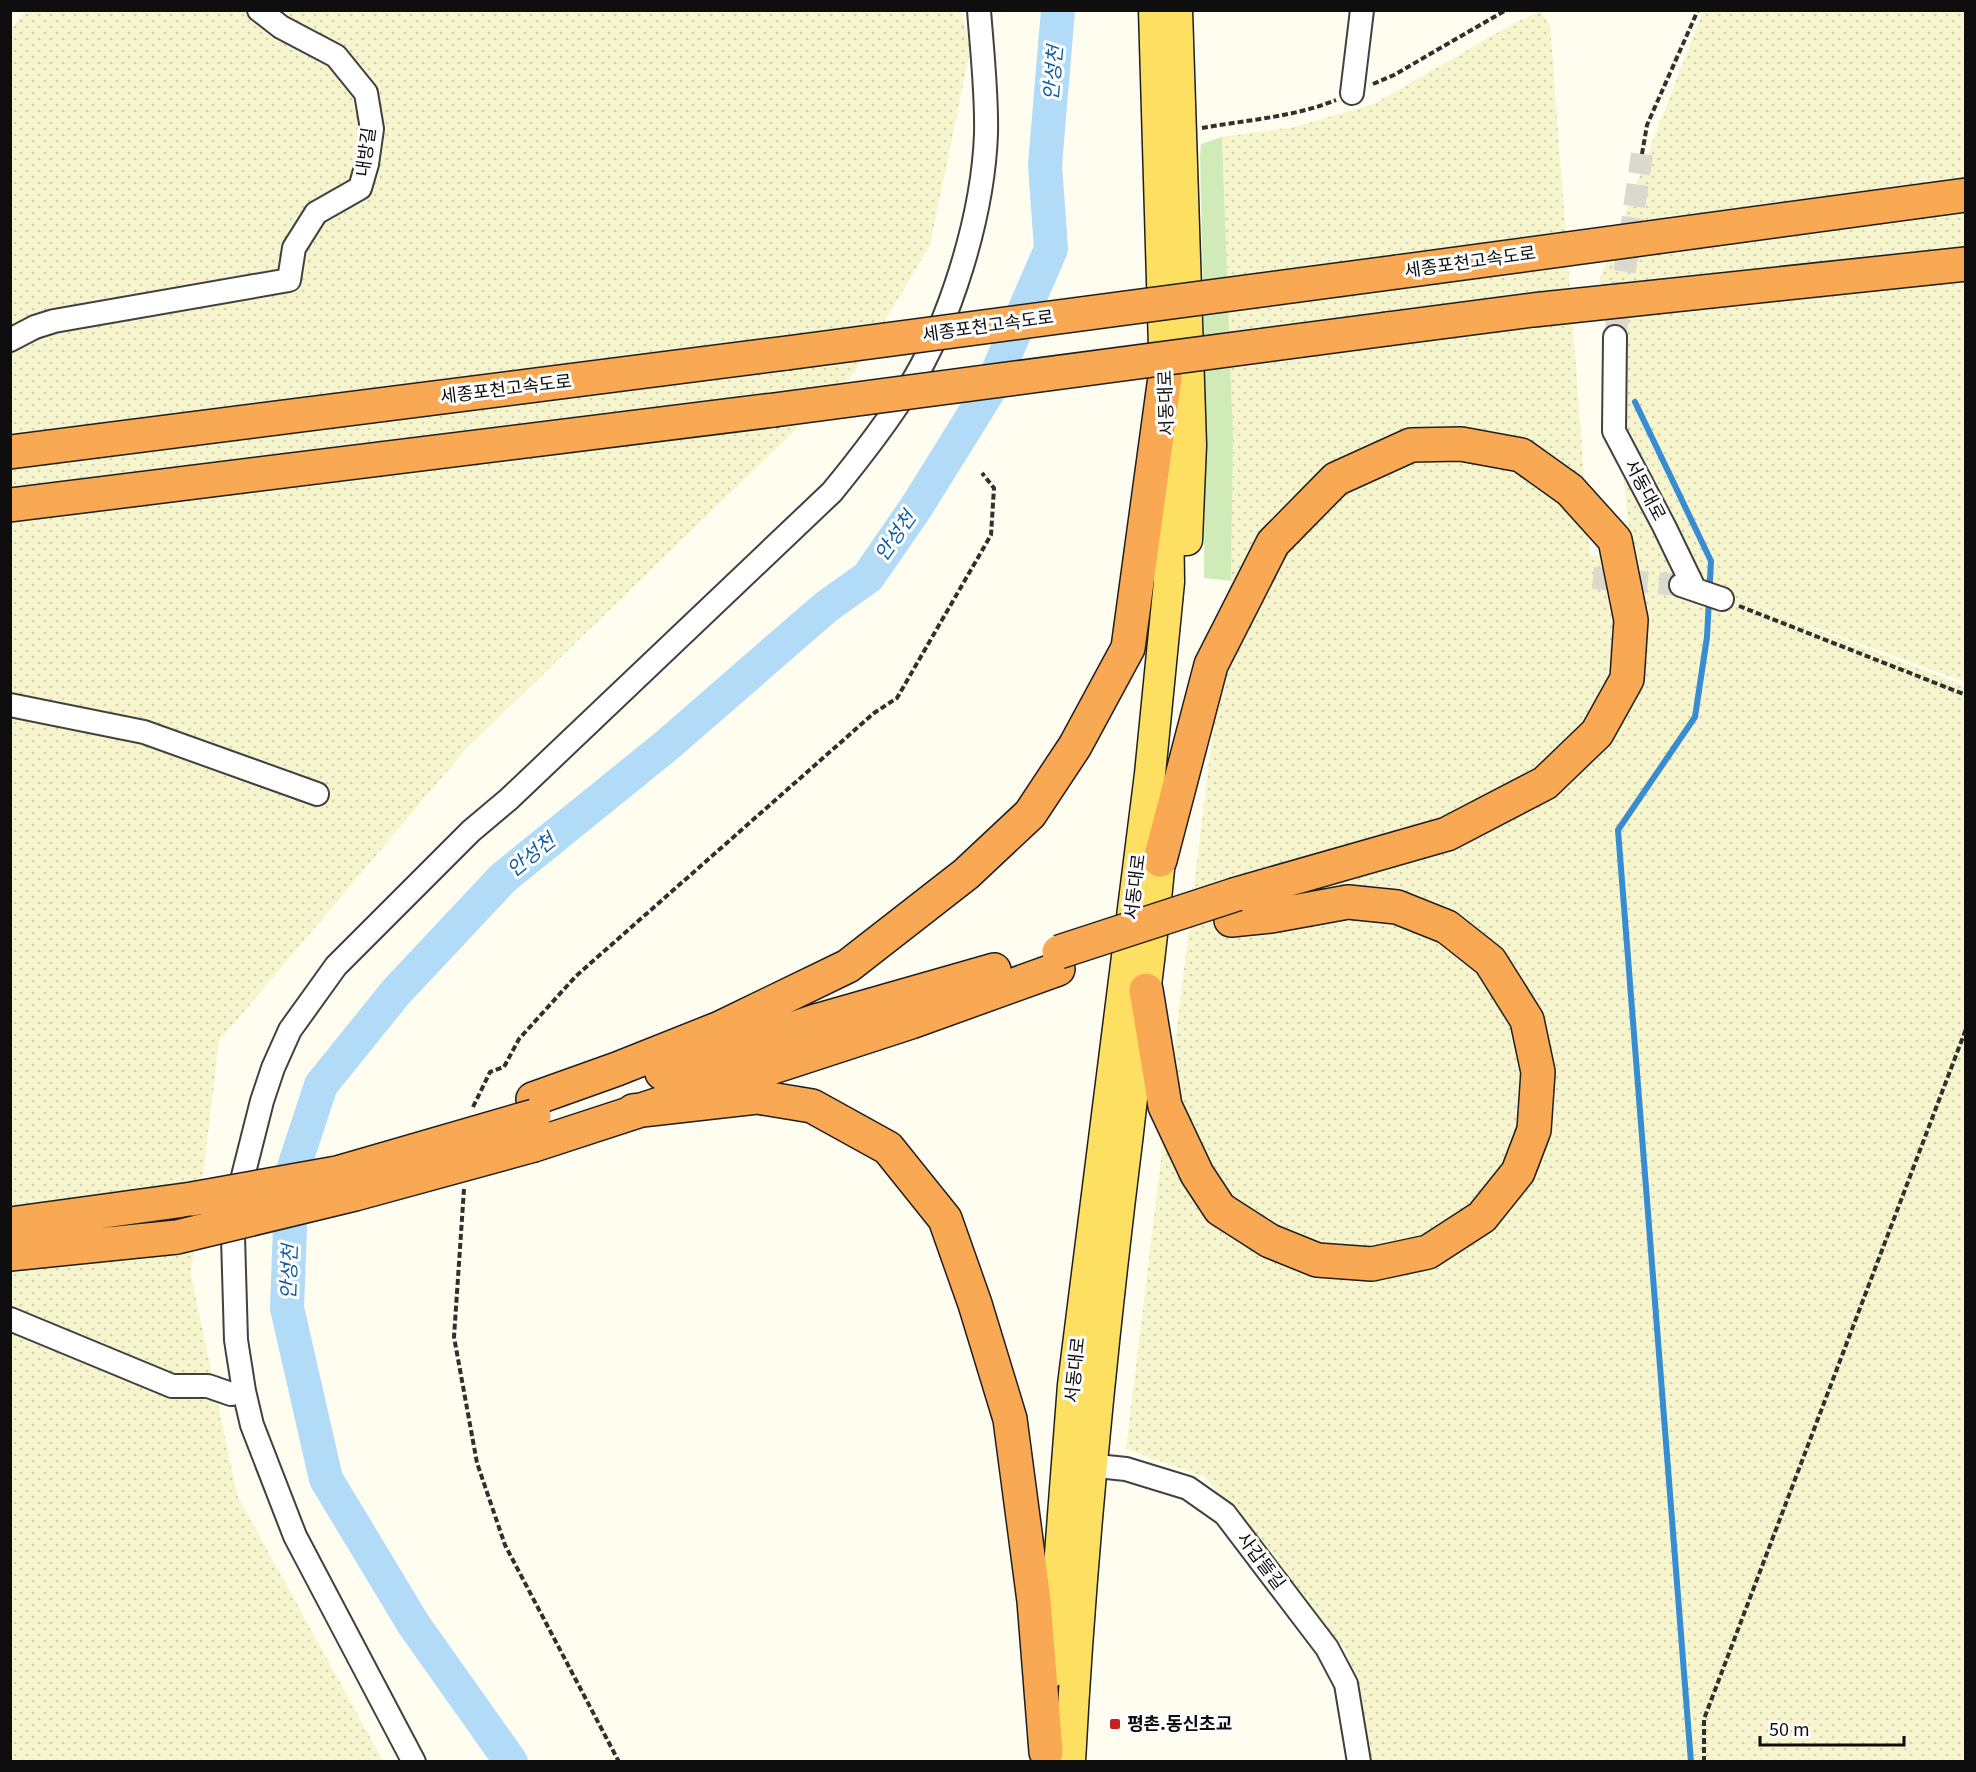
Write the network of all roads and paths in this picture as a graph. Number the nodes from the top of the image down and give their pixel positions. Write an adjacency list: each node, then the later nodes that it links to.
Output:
1 (259, 10): 12 (street, 내방길)
2 (979, 10): 30 (street)
3 (1154, 10): 13 (main road, 서동대로)
4 (1177, 10): 20 (main road, 서동대로)
5 (1362, 10): 7 (street)
6 (1698, 10): 8 (path)
7 (1352, 93)
8 (1642, 154)
9 (1965, 195): 14 (highway, 세종포천고속도로, bridge)
10 (1965, 264): 15 (highway, bridge)
11 (1615, 337): 16 (street, 서동대로)
12 (10, 340)
13 (1165, 376): 26 (highway); 31 (main road, 서동대로)
14 (10, 452)
15 (10, 505)
16 (1699, 591): 17 (path)
17 (1965, 695)
18 (10, 705): 19 (street)
19 (317, 794)
20 (1160, 860): 21 (highway); 23 (main road, 서동대로)
21 (1234, 907): 22 (highway); 23 (highway)
22 (1059, 960): 25 (highway); 26 (highway)
23 (1146, 990): 31 (main road, 서동대로)
24 (1965, 1029): 35 (path)
25 (633, 1111): 26 (highway); 32 (highway)
26 (534, 1120): 27 (highway, bridge); 28 (highway, bridge)
27 (10, 1224)
28 (10, 1254)
29 (10, 1319): 30 (street)
30 (244, 1391): 33 (street)
31 (1079, 1464): 32 (main road, 서동대로); 34 (street, 사갑뜰길)
32 (1054, 1758)
33 (414, 1761)
34 (1359, 1761)
35 (1704, 1761)

